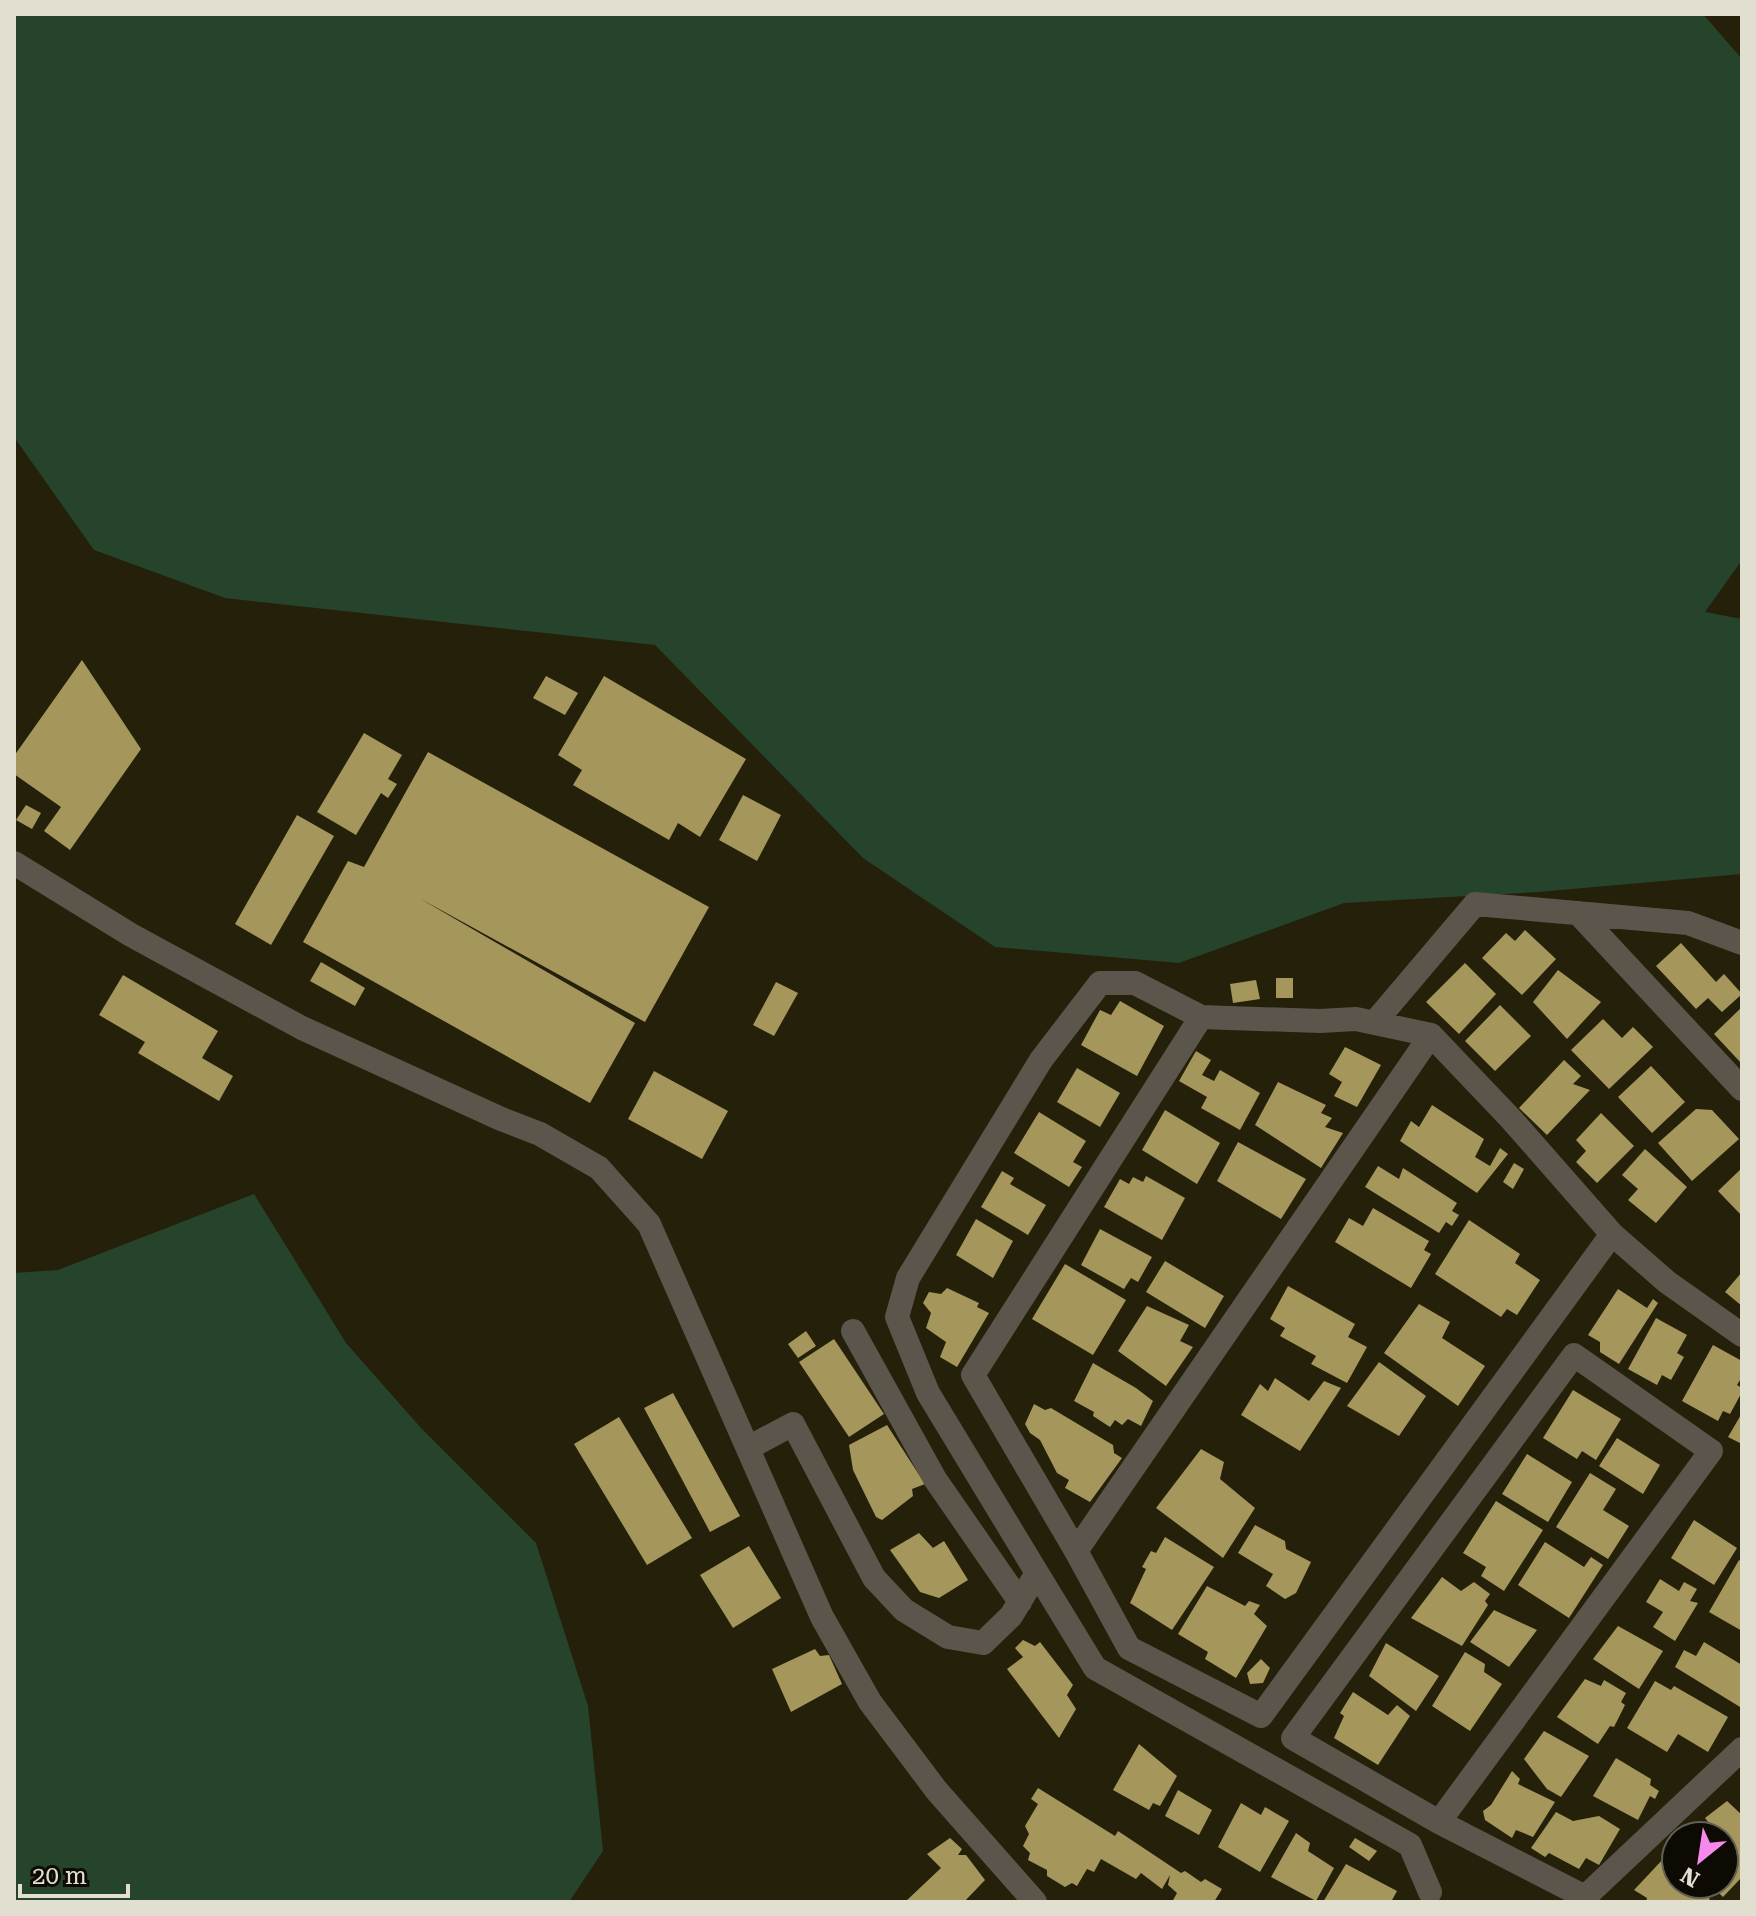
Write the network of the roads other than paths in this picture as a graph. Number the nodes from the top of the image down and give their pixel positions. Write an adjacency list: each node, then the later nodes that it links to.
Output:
1 (14, 863): 11 (street)
2 (1578, 913): 3 (street); 5 (street); 7 (street)
3 (1742, 943)
4 (1201, 1017): 5 (street); 12 (street); 13 (street)
5 (1375, 1022): 6 (street)
6 (1431, 1035): 8 (street); 12 (street)
7 (1742, 1089)
8 (1612, 1234): 10 (street); 12 (street)
9 (853, 1331): 14 (street)
10 (1742, 1335)
11 (748, 1448): 14 (street); 18 (street)
12 (1076, 1551)
13 (1037, 1573): 14 (street); 17 (street)
14 (1020, 1602)
15 (1742, 1749): 16 (street)
16 (1439, 1822): 16 (street)
17 (1430, 1892)
18 (1035, 1902)

